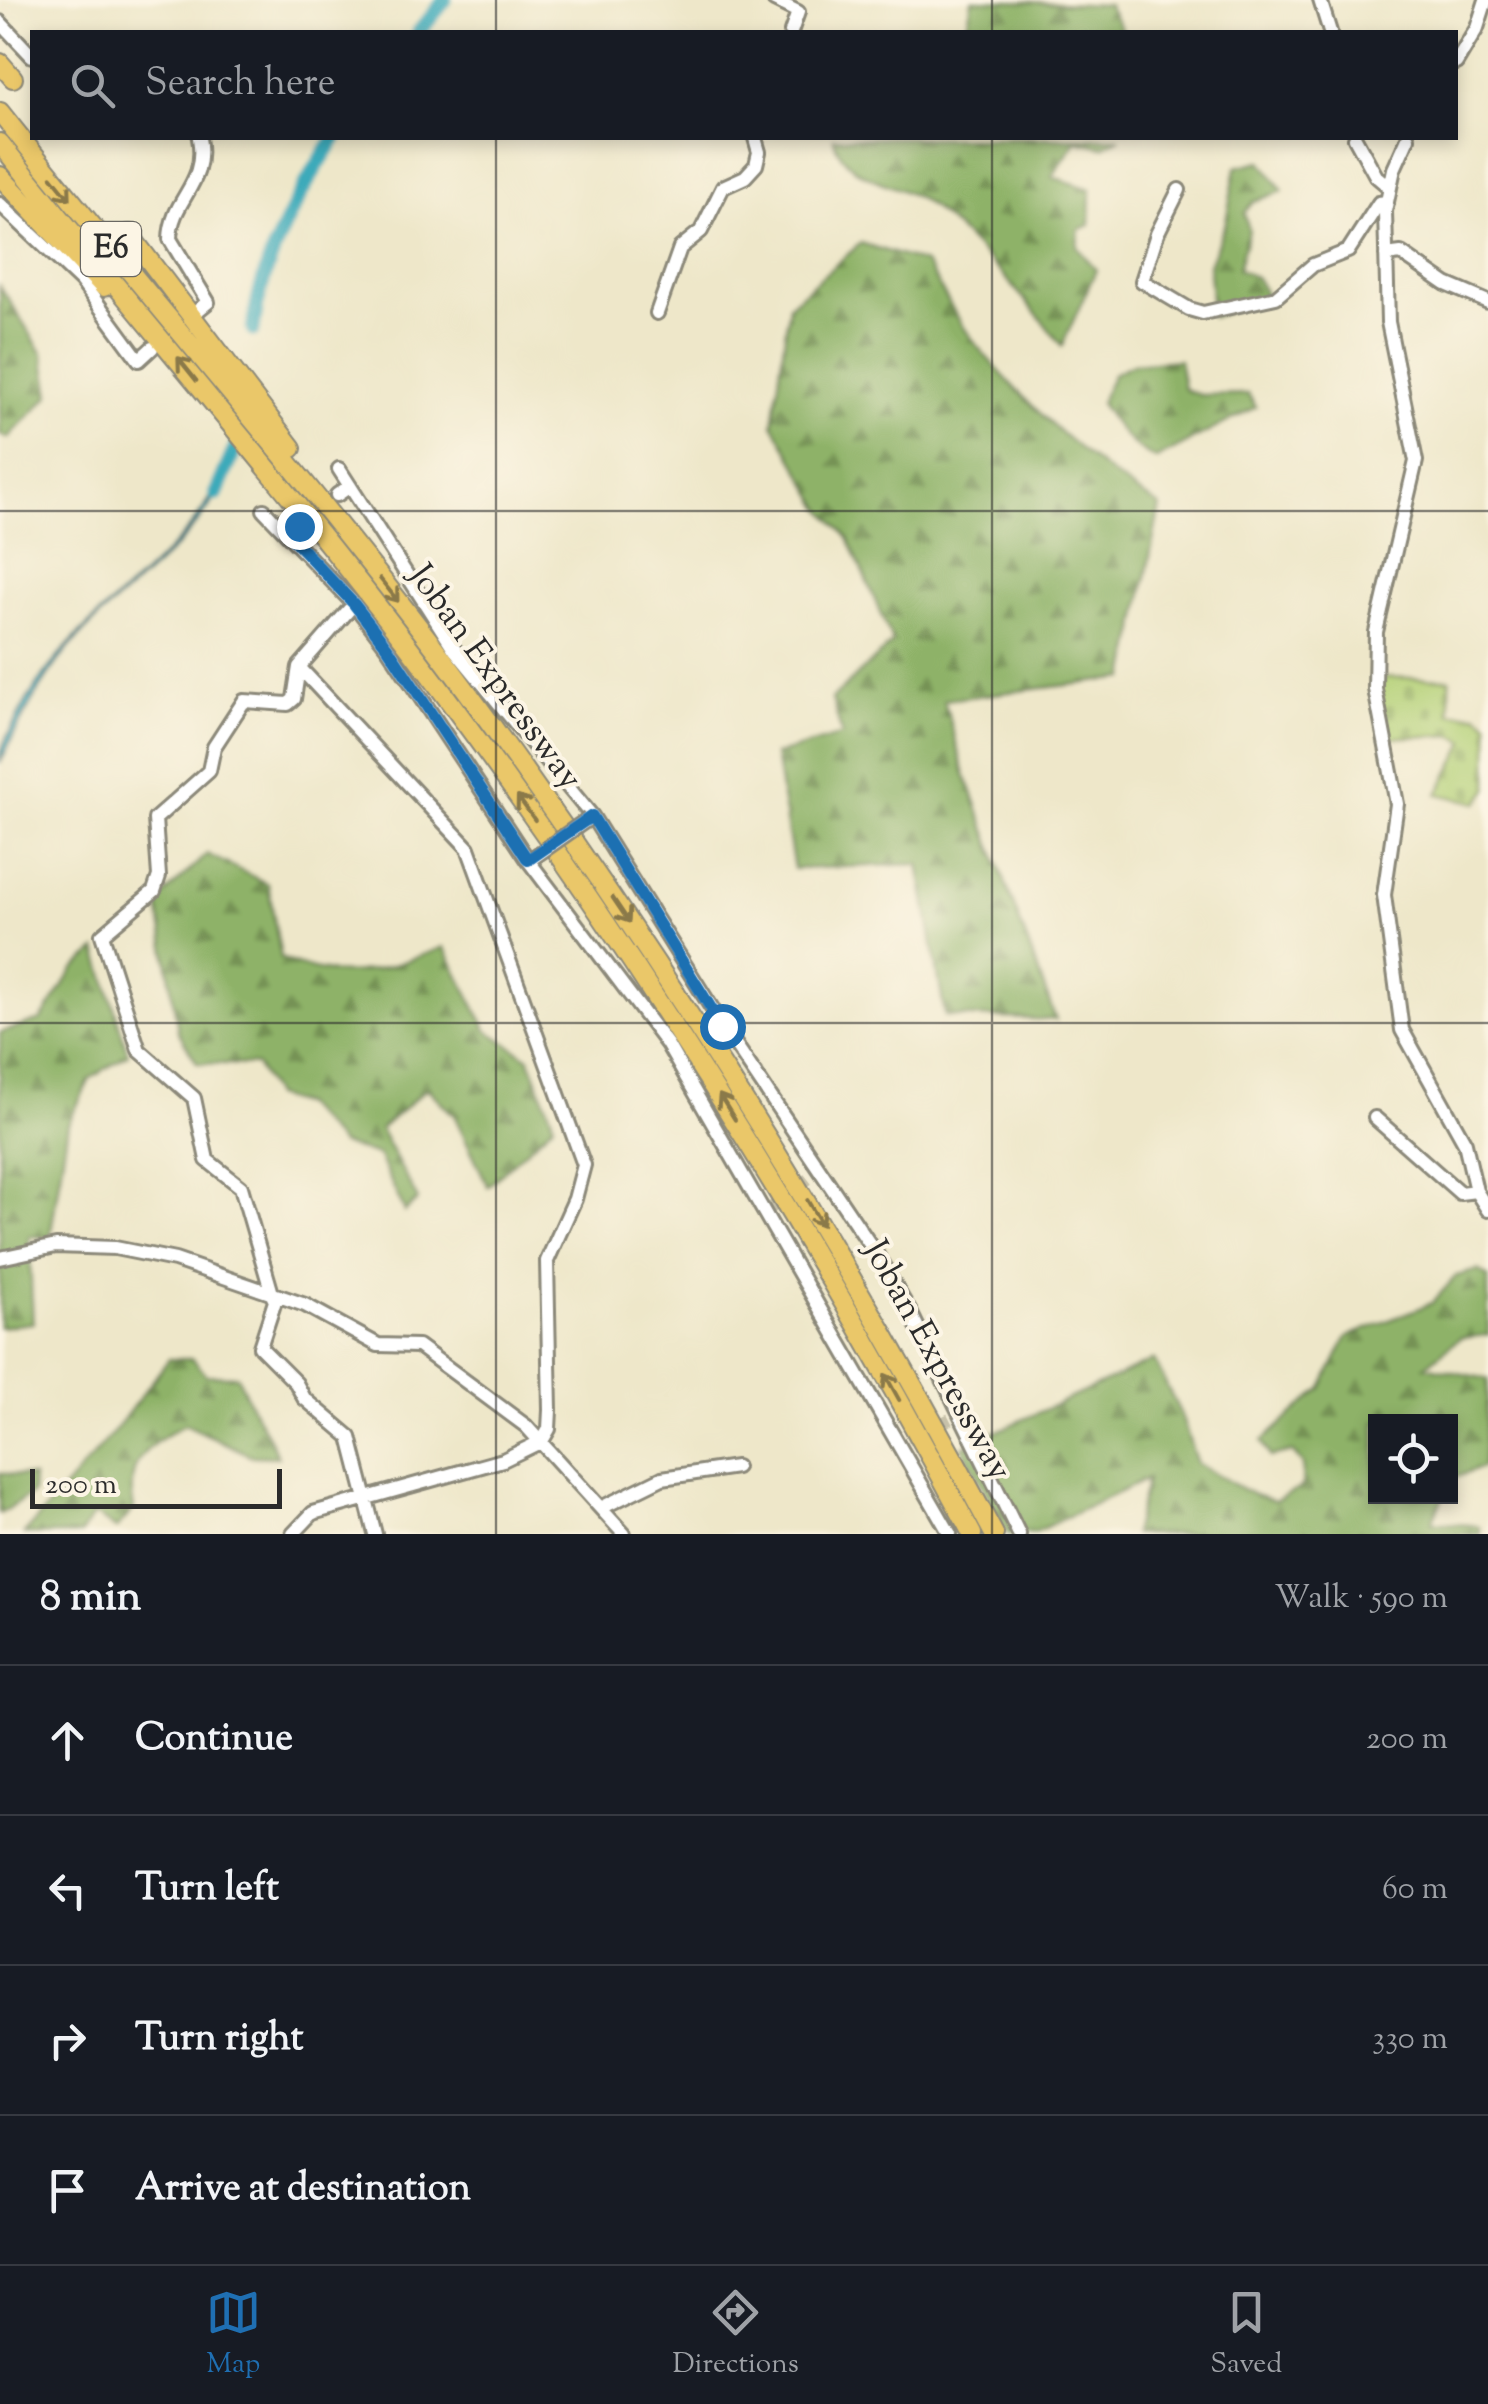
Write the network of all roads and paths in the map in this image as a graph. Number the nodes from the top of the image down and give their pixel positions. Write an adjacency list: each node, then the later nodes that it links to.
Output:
1 (774, 0): 5 (street)
2 (1320, 0): 6 (street)
3 (1486, 0): 8 (street)
4 (0, 22): 7 (street)
5 (793, 30)
6 (1329, 30)
7 (30, 54)
8 (1458, 60)
9 (0, 63): 10 (highway)
10 (13, 78)
11 (0, 112): 27 (highway, Joban Expressway / E6, one-way to 27)
12 (199, 140): 24 (street)
13 (756, 140): 25 (street)
14 (1355, 140): 19 (street)
15 (1407, 140): 19 (street)
16 (0, 142): 26 (highway, Joban Expressway / E6)
17 (0, 176): 26 (highway)
18 (1180, 190): 19 (street)
19 (1388, 195): 22 (street)
20 (0, 204): 26 (street)
21 (129, 234): 27 (highway)
22 (1386, 255): 23 (street); 37 (street)
23 (1488, 302)
24 (197, 310)
25 (657, 313)
26 (155, 341): 49 (highway, Joban Expressway / E6, one-way to 26)
27 (227, 377): 30 (highway, Joban Expressway / E6)
28 (340, 469): 29 (street)
29 (350, 486): 30 (street); 34 (street)
30 (334, 504): 50 (highway, Joban Expressway / E6, one-way to 50)
31 (264, 510): 32 (street)
32 (354, 604): 33 (street); 35 (street)
33 (299, 667): 40 (street); 41 (street)
34 (590, 818): 35 (street, bridge); 51 (street)
35 (531, 858): 48 (street)
36 (1375, 1118): 37 (street)
37 (1476, 1191): 38 (street)
38 (1488, 1210)
39 (0, 1258): 40 (street)
40 (275, 1297): 41 (street); 43 (street)
41 (542, 1441): 43 (street); 44 (street)
42 (736, 1467): 44 (street)
43 (364, 1496): 45 (street); 46 (street)
44 (603, 1507): 47 (street)
45 (293, 1534)
46 (376, 1534)
47 (624, 1534)
48 (950, 1534)
49 (972, 1534)
50 (994, 1534)
51 (1018, 1534)

